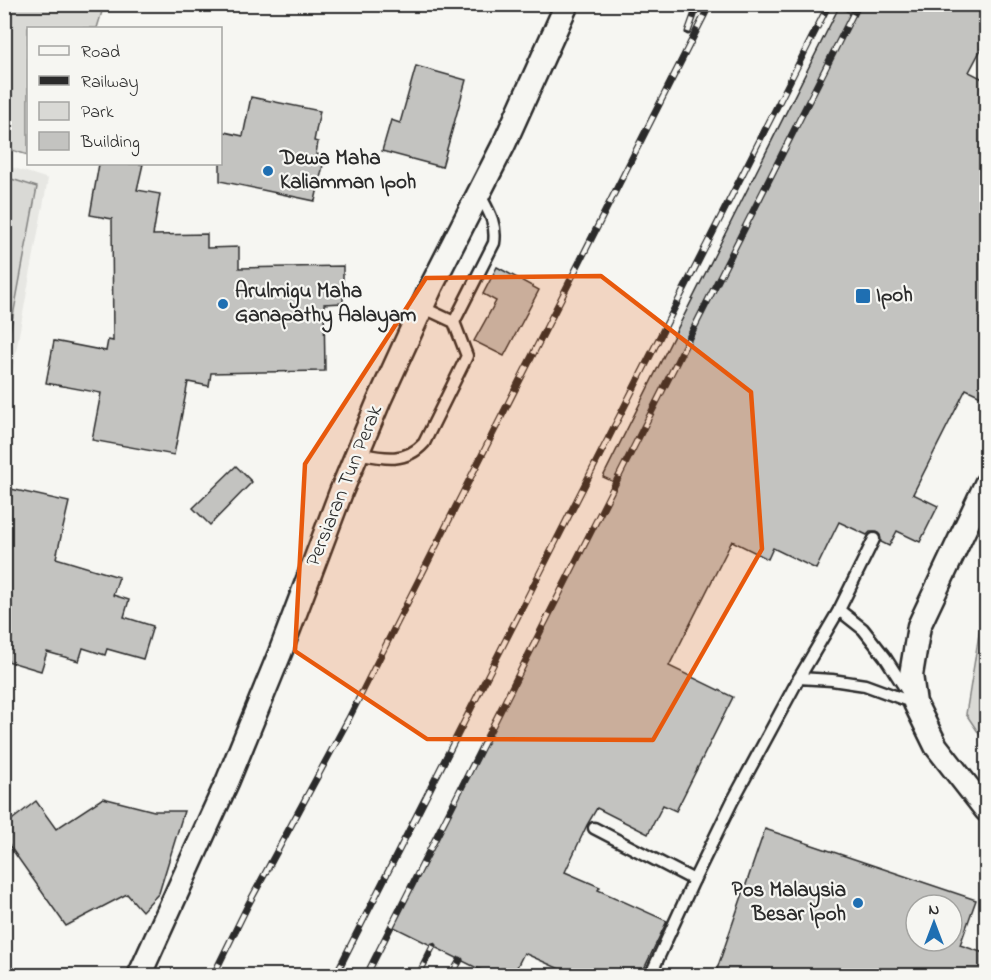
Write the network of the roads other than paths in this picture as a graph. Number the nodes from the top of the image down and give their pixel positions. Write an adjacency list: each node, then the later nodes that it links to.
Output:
1 (567, 4): 2 (street, Persiaran Tun Perak)
2 (479, 193): 3 (street, Persiaran Tun Perak); 4 (lane)
3 (422, 307): 4 (lane); 5 (street, Persiaran Tun Perak)
4 (454, 322): 5 (lane)
5 (357, 453): 14 (street, Persiaran Tun Perak)
6 (987, 484): 10 (street)
7 (874, 539): 8 (lane)
8 (839, 610): 9 (lane); 10 (lane)
9 (800, 678): 10 (lane); 13 (lane)
10 (915, 703): 11 (street)
11 (987, 810)
12 (594, 828): 13 (lane)
13 (694, 880): 15 (lane)
14 (139, 975)
15 (650, 975)

